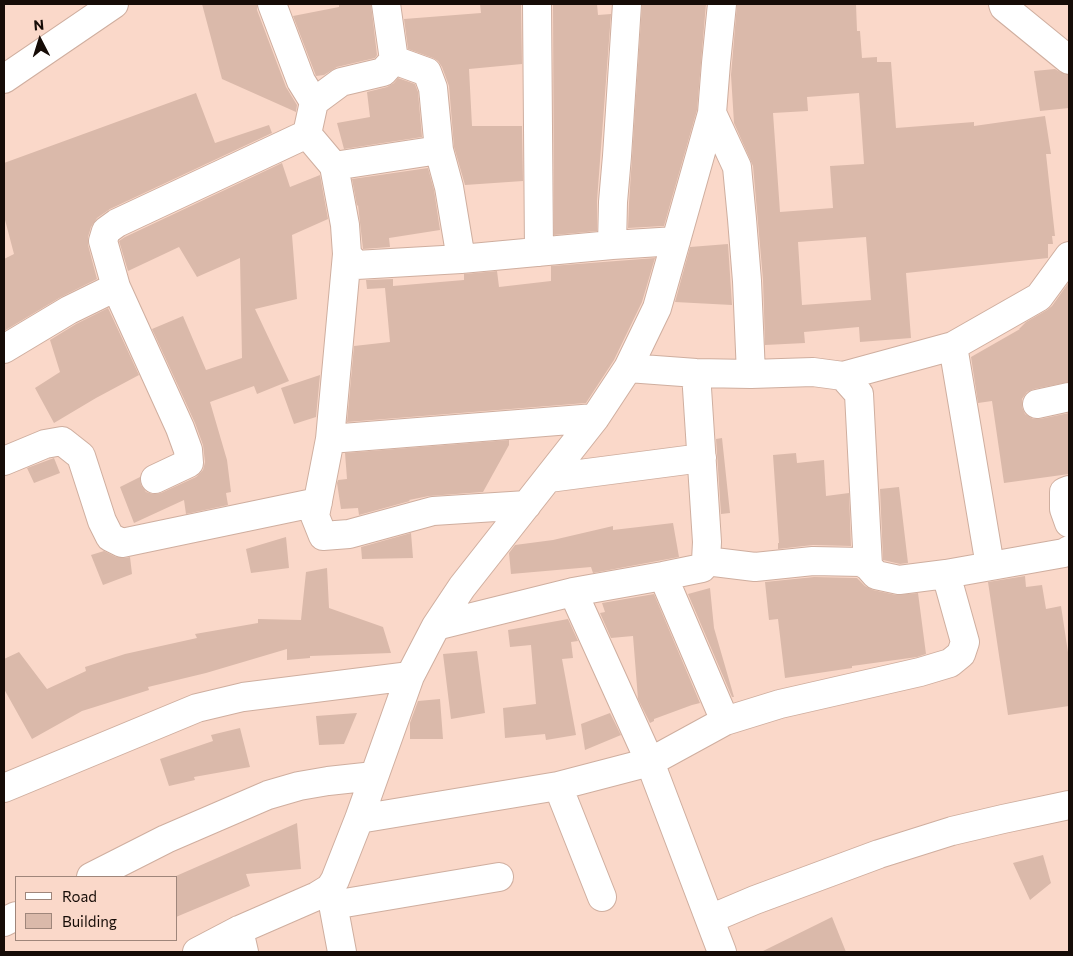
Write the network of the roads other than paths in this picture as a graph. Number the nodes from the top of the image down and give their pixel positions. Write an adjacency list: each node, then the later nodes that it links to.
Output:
1 (114, 4): 10 (street)
2 (272, 4): 11 (street)
3 (386, 4): 8 (street)
4 (537, 4): 18 (street)
5 (627, 4): 17 (street)
6 (722, 4): 12 (street)
7 (1008, 5): 9 (street)
8 (394, 60): 11 (street); 14 (street)
9 (1069, 60)
10 (4, 79)
11 (314, 102): 13 (street)
12 (712, 113): 16 (street); 28 (street)
13 (307, 134): 15 (street); 23 (street)
14 (439, 150): 15 (street); 21 (street)
15 (334, 166): 19 (street)
16 (676, 241): 17 (street); 26 (street)
17 (612, 245): 18 (street)
18 (539, 252): 21 (street)
19 (347, 254): 21 (street); 33 (street)
20 (1069, 256): 22 (street)
21 (461, 259)
22 (1061, 278): 24 (street)
23 (116, 287): 25 (street); 37 (street)
24 (953, 346): 29 (street); 45 (street)
25 (4, 349)
26 (628, 368): 27 (street); 32 (street)
27 (696, 373): 28 (street); 34 (street)
28 (751, 374): 29 (street)
29 (843, 376): 44 (street)
30 (1069, 397): 31 (street)
31 (1037, 404)
32 (596, 418): 33 (street); 36 (street)
33 (330, 439): 39 (street)
34 (702, 458): 36 (street); 43 (street)
35 (4, 461): 39 (street)
36 (549, 478): 40 (street)
37 (156, 479)
38 (1069, 490): 41 (street)
39 (318, 502): 40 (street)
40 (527, 505): 49 (street)
41 (1069, 523)
42 (1069, 550): 45 (street)
43 (706, 561): 44 (street); 47 (street)
44 (868, 566): 46 (street)
45 (990, 566): 46 (street)
46 (946, 574): 51 (street)
47 (663, 576): 48 (street); 51 (street)
48 (573, 592): 49 (street); 52 (street)
49 (436, 626): 50 (street)
50 (410, 676): 53 (street); 55 (street)
51 (725, 721): 52 (street)
52 (650, 762): 54 (street); 62 (street)
53 (374, 776): 57 (street); 58 (street)
54 (558, 786): 57 (street); 61 (street)
55 (4, 788)
56 (1069, 805): 62 (street)
57 (359, 819): 60 (street)
58 (93, 876)
59 (500, 877): 60 (street)
60 (331, 896): 63 (street); 65 (street)
61 (602, 897)
62 (710, 919): 66 (street)
63 (241, 941): 64 (street)
64 (197, 952)
65 (342, 952)
66 (722, 952)

